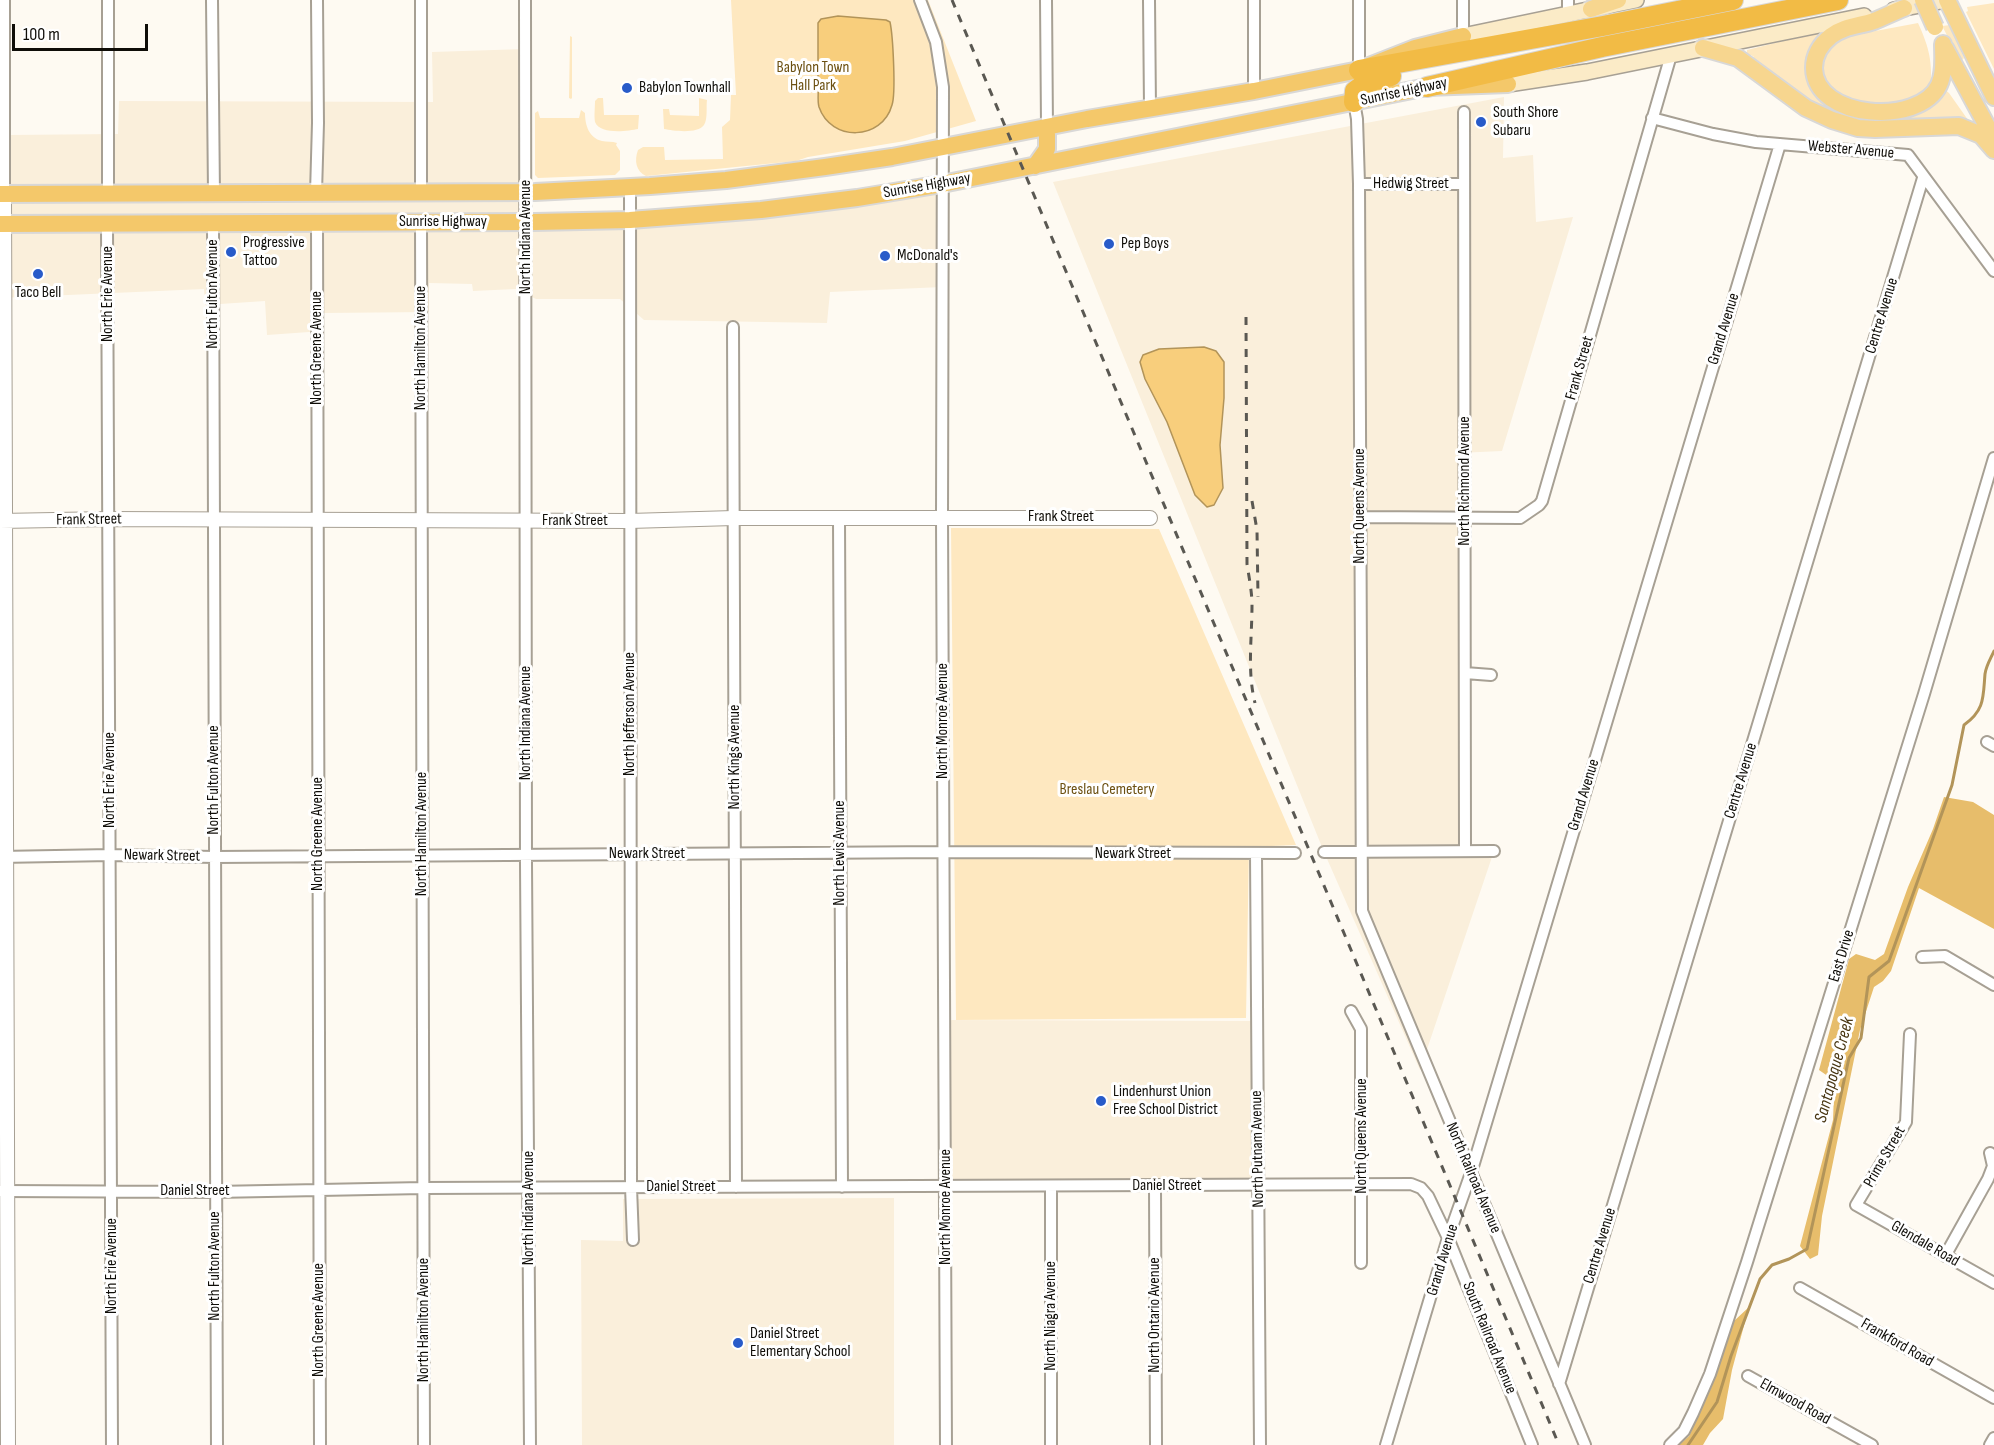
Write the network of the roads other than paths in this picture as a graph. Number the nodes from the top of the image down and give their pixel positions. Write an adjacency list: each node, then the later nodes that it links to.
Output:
1 (4, 0): 38 (street)
2 (108, 0): 52 (street)
3 (212, 0): 53 (street)
4 (317, 0): 54 (street)
5 (421, 0): 50 (street)
6 (525, 0): 51 (street, North Indiana Avenue)
7 (920, 0): 42 (street, North Monroe Avenue)
8 (1046, 0): 39 (street)
9 (1149, 0): 35 (street)
10 (1254, 0): 32 (street)
11 (1359, 0): 28 (street)
12 (1463, 0): 22 (street)
13 (1618, 0): 21 (main road)
14 (1636, 0): 21 (main road)
15 (1733, 0): 24 (highway, Sunrise Highway)
16 (1838, 0): 31 (highway, Sunrise Highway)
17 (1923, 0): 25 (main road, bridge)
18 (1946, 0): 20 (main road); 23 (main road)
19 (1568, 7): 21 (main road); 22 (main road)
20 (1904, 8): 25 (main road); 26 (main road)
21 (1591, 9)
22 (1463, 36): 28 (highway)
23 (1965, 39): 29 (main road); 33 (main road)
24 (1511, 41): 28 (highway, Sunrise Highway); 34 (highway)
25 (1943, 44): 40 (main road)
26 (1703, 48): 27 (main road); 43 (main road)
27 (1671, 55): 30 (main road); 37 (street, Frank Street)
28 (1359, 70): 32 (highway, Sunrise Highway)
29 (1994, 80)
30 (1508, 84): 31 (highway)
31 (1427, 87): 34 (highway, Sunrise Highway)
32 (1254, 91): 35 (highway, Sunrise Highway)
33 (1994, 97)
34 (1354, 102): 44 (highway, Sunrise Highway); 47 (street, North Queens Avenue)
35 (1150, 108): 39 (highway, Sunrise Highway)
36 (1464, 112): 48 (street, North Richmond Avenue)
37 (1652, 118): 41 (street, Webster Avenue); 70 (street, Frank Street)
38 (2, 127): 55 (street)
39 (1047, 127): 42 (highway, Sunrise Highway); 44 (highway)
40 (1994, 139)
41 (1780, 144): 45 (street, Webster Avenue); 103 (street, Grand Avenue)
42 (942, 147): 46 (street, North Monroe Avenue); 49 (highway, Sunrise Highway)
43 (1994, 150)
44 (1035, 166): 46 (highway, Sunrise Highway)
45 (1923, 178): 63 (street, Webster Avenue); 126 (street, Centre Avenue)
46 (942, 184): 56 (highway, Sunrise Highway); 68 (street, North Monroe Avenue)
47 (1359, 184): 48 (street, Hedwig Street); 66 (street, North Queens Avenue)
48 (1464, 184): 70 (street, North Richmond Avenue)
49 (630, 187): 51 (highway, Sunrise Highway); 56 (street, North Jefferson Avenue)
50 (421, 192): 51 (highway, Sunrise Highway); 54 (highway, Sunrise Highway)
51 (526, 192): 58 (street, North Indiana Avenue)
52 (108, 193): 53 (highway, Sunrise Highway); 55 (highway, Sunrise Highway)
53 (214, 193): 54 (highway, Sunrise Highway)
54 (316, 193)
55 (2, 194): 61 (street)
56 (630, 220): 58 (highway, Sunrise Highway); 78 (street, North Jefferson Avenue)
57 (421, 222): 58 (highway, Sunrise Highway); 60 (highway, Sunrise Highway); 74 (street, North Hamilton Avenue)
58 (526, 222): 75 (street, North Indiana Avenue)
59 (213, 223): 60 (highway, Sunrise Highway); 62 (highway, Sunrise Highway); 73 (street, North Fulton Avenue)
60 (317, 223): 77 (street, North Greene Avenue)
61 (2, 224): 62 (highway, Sunrise Highway); 76 (street)
62 (107, 224): 71 (street, North Erie Avenue)
63 (1994, 271)
64 (733, 327): 67 (street, North Kings Avenue)
65 (1994, 458): 142 (street, East Drive)
66 (1360, 517): 70 (street, Frank Street); 82 (street, North Queens Avenue)
67 (734, 518): 72 (street, Frank Street); 78 (street, Frank Street); 88 (street, North Kings Avenue)
68 (942, 518): 69 (street, Frank Street); 72 (street, Frank Street); 84 (street, North Monroe Avenue)
69 (1150, 518)
70 (1465, 518): 79 (street, North Richmond Avenue)
71 (109, 519): 73 (street, Frank Street); 76 (street, Frank Street); 91 (street, North Erie Avenue)
72 (839, 519): 89 (street, North Lewis Avenue)
73 (212, 520): 77 (street, Frank Street); 95 (street, North Fulton Avenue)
74 (420, 520): 75 (street, Frank Street); 77 (street, Frank Street); 92 (street, North Hamilton Avenue)
75 (526, 520): 78 (street, Frank Street); 93 (street, North Indiana Avenue)
76 (2, 521): 94 (street)
77 (317, 521): 96 (street, North Greene Avenue)
78 (629, 521): 87 (street, North Jefferson Avenue)
79 (1465, 674): 80 (street); 81 (street, North Richmond Avenue)
80 (1491, 675)
81 (1465, 850): 82 (street); 83 (street)
82 (1362, 851): 85 (street); 97 (street, North Queens Avenue)
83 (1494, 851)
84 (944, 852): 89 (street, Newark Street); 90 (street, Newark Street); 106 (street, North Monroe Avenue)
85 (1324, 852)
86 (1295, 853): 90 (street, Newark Street)
87 (631, 854): 88 (street, Newark Street); 93 (street, Newark Street); 109 (street, North Jefferson Avenue)
88 (735, 854): 89 (street, Newark Street); 110 (street, North Kings Avenue)
89 (840, 854): 111 (street, North Lewis Avenue)
90 (1256, 854): 105 (street, North Putnam Avenue)
91 (111, 855): 94 (street, Newark Street); 95 (street, Newark Street); 116 (street, North Erie Avenue)
92 (423, 855): 93 (street, Newark Street); 96 (street, Newark Street); 112 (street, North Hamilton Avenue)
93 (526, 855): 113 (street, North Indiana Avenue)
94 (3, 857): 115 (street)
95 (214, 857): 96 (street, Newark Street); 117 (street, North Fulton Avenue)
96 (318, 857): 114 (street, North Greene Avenue)
97 (1362, 911): 103 (street, North Railroad Avenue)
98 (1922, 957): 99 (street)
99 (1994, 985)
100 (1351, 1011): 104 (street, North Queens Avenue)
101 (1910, 1034): 118 (street, Prime Street)
102 (1990, 1153): 121 (street)
103 (1471, 1173): 119 (street, Grand Avenue); 126 (street, North Railroad Avenue)
104 (1363, 1184): 105 (street, Daniel Street); 119 (street, South Railroad Avenue); 122 (street, North Queens Avenue)
105 (1258, 1185): 108 (street, Daniel Street); 138 (street, North Putnam Avenue)
106 (946, 1186): 107 (street, Daniel Street); 111 (street, Daniel Street); 135 (street, North Monroe Avenue)
107 (1051, 1186): 108 (street, Daniel Street); 136 (street, North Niagra Avenue)
108 (1155, 1186): 137 (street, North Ontario Avenue)
109 (631, 1187): 110 (street, Daniel Street); 113 (street, Daniel Street); 120 (street, North Jefferson Avenue)
110 (736, 1187): 111 (street, Daniel Street)
111 (842, 1187)
112 (423, 1188): 113 (street, Daniel Street); 114 (street, Daniel Street); 133 (street, North Hamilton Avenue)
113 (529, 1188): 134 (street, North Indiana Avenue)
114 (319, 1190): 117 (street, Daniel Street); 132 (street, North Greene Avenue)
115 (4, 1191): 116 (street, Daniel Street); 129 (street)
116 (112, 1191): 117 (street, Daniel Street); 130 (street, North Erie Avenue)
117 (215, 1192): 131 (street, North Fulton Avenue)
118 (1856, 1205): 121 (street, Glendale Road)
119 (1448, 1238): 139 (street, Grand Avenue); 140 (street, South Railroad Avenue)
120 (633, 1240)
121 (1945, 1256): 123 (street, Glendale Road)
122 (1362, 1263)
123 (1994, 1283)
124 (1800, 1288): 127 (street, Frankford Road)
125 (1748, 1376): 143 (street, Elmwood Road)
126 (1558, 1384): 141 (street, North Railroad Avenue)
127 (1994, 1398)
128 (1994, 1438): 144 (street)
129 (8, 1445)
130 (112, 1445)
131 (217, 1445)
132 (320, 1445)
133 (424, 1445)
134 (530, 1445)
135 (946, 1445)
136 (1050, 1445)
137 (1156, 1445)
138 (1260, 1445)
139 (1386, 1445)
140 (1533, 1445)
141 (1585, 1445)
142 (1670, 1445)
143 (1872, 1445)
144 (1990, 1445)

